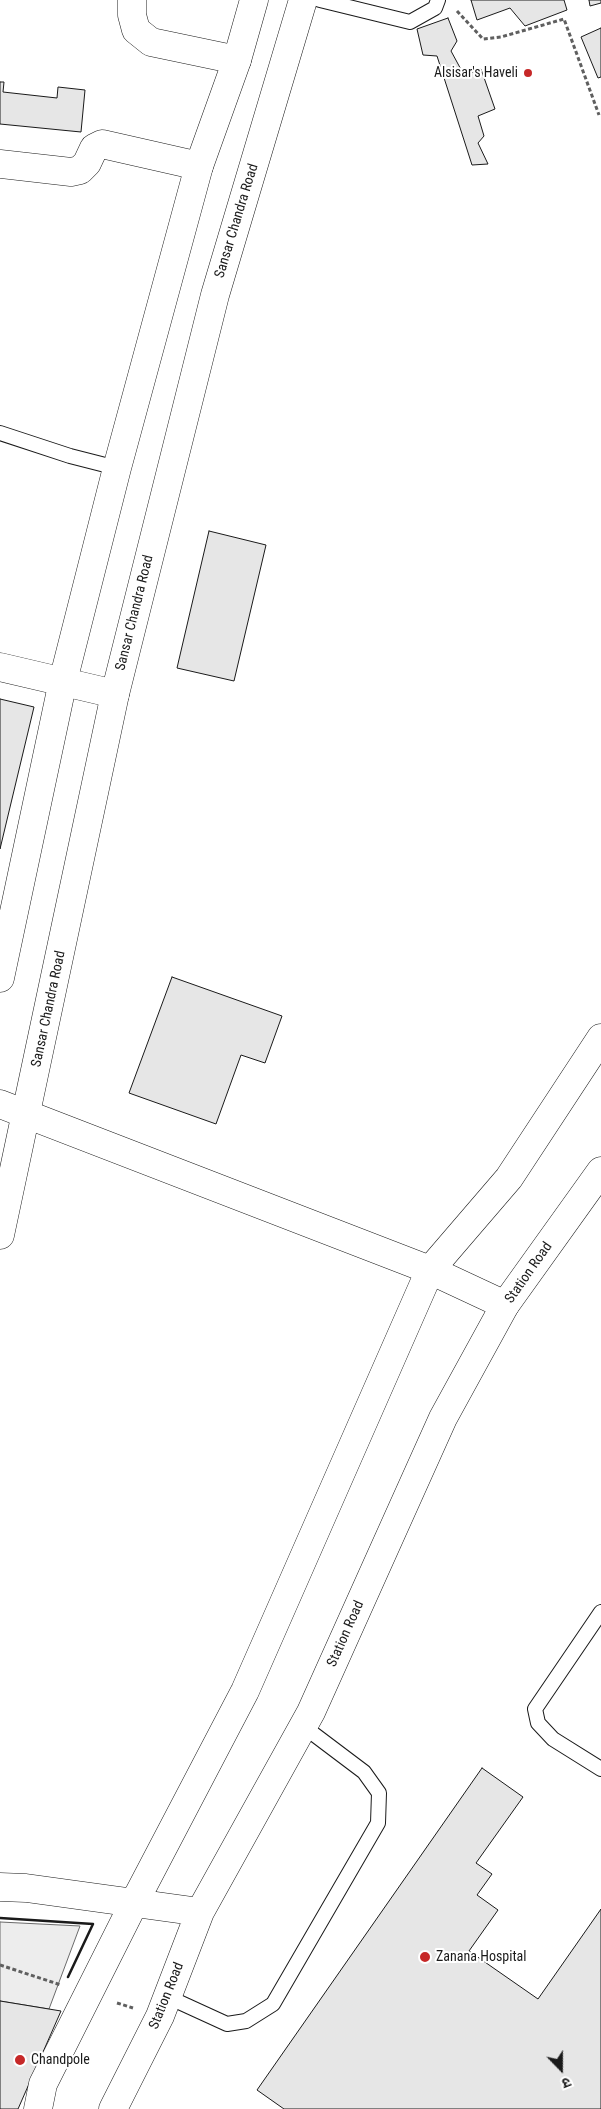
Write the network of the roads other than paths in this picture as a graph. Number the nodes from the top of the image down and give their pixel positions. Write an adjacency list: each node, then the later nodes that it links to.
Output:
1 (132, 0): 6 (street)
2 (254, 0): 6 (street)
3 (303, 0): 13 (street, Sansar Chandra Road)
4 (320, 0): 5 (lane)
5 (438, 0)
6 (237, 60): 8 (street)
7 (0, 164): 8 (street)
8 (199, 166): 10 (street)
9 (0, 433): 10 (lane)
10 (117, 468): 12 (street)
11 (0, 667): 12 (street)
12 (63, 681): 13 (street); 14 (street)
13 (115, 694): 17 (street, Sansar Chandra Road)
14 (0, 978)
15 (601, 1038): 20 (street)
16 (0, 1104): 17 (street)
17 (28, 1113): 19 (street, Sansar Chandra Road); 20 (street)
18 (601, 1171): 21 (street, Station Road)
19 (0, 1235)
20 (430, 1270): 21 (street); 26 (street)
21 (505, 1305): 23 (street, Station Road)
22 (601, 1612): 24 (lane)
23 (303, 1726): 27 (street, Station Road); 28 (lane)
24 (601, 1769)
25 (0, 1887): 26 (street)
26 (134, 1903): 27 (street); 29 (street)
27 (200, 1912): 28 (street, Station Road)
28 (168, 1996): 30 (street, Station Road)
29 (38, 2109)
30 (114, 2109)

